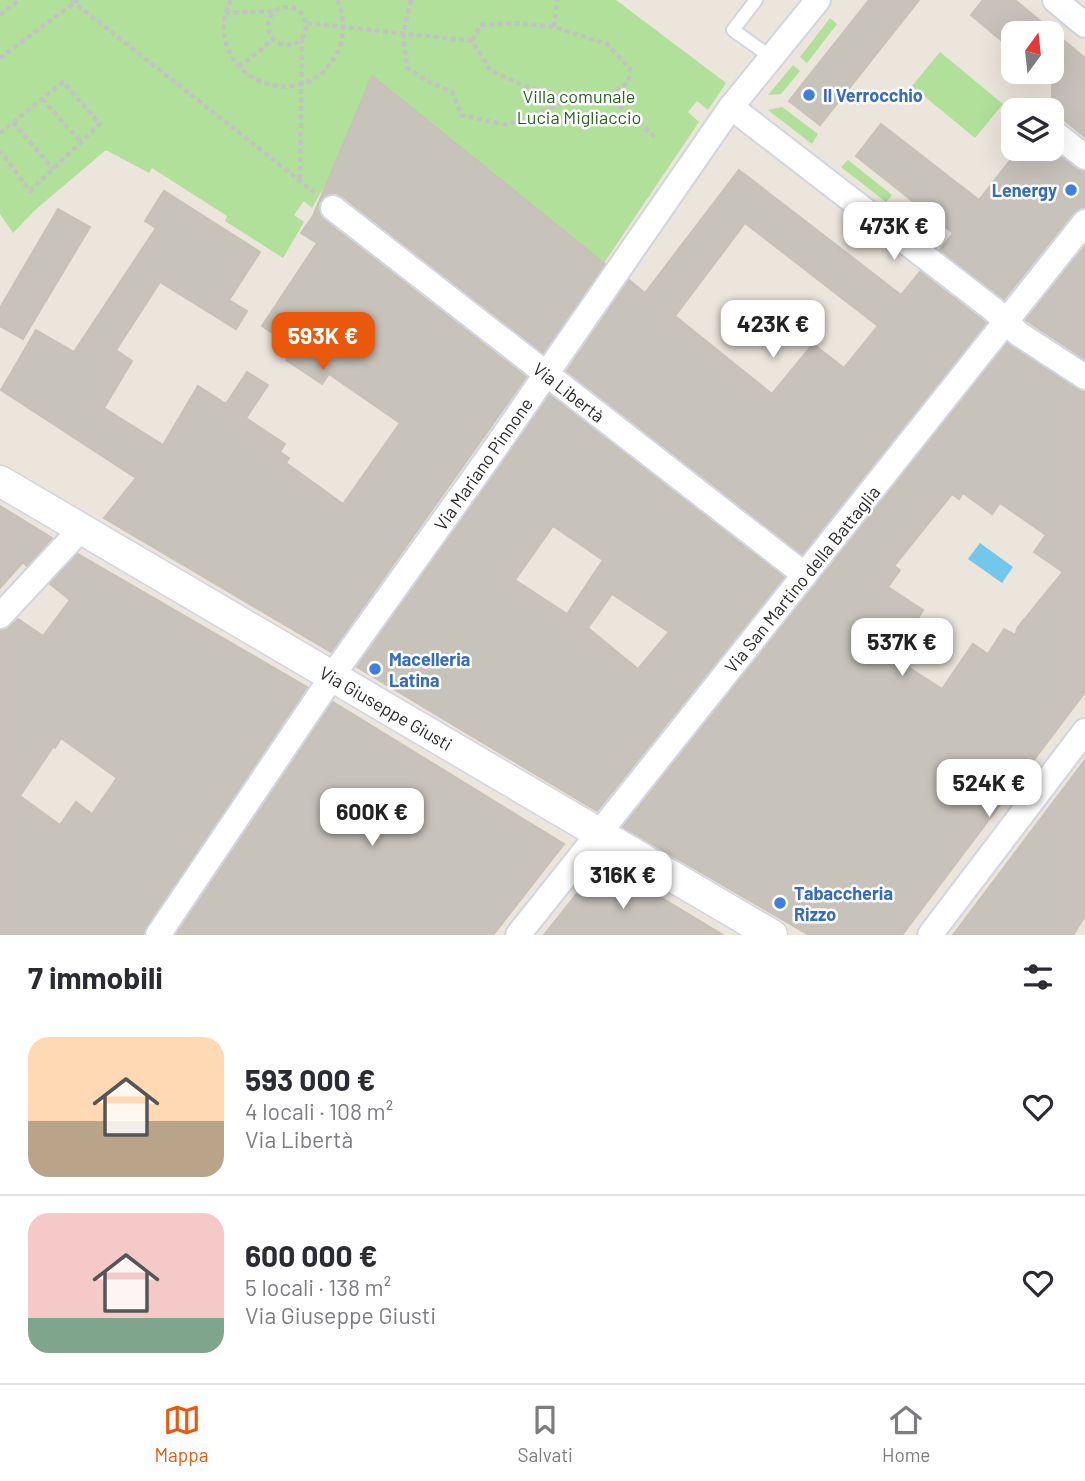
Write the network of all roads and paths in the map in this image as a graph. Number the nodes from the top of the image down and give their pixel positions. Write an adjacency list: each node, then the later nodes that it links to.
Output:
1 (19, 0): 13 (path)
2 (231, 0): 12 (path)
3 (337, 0): 16 (path)
4 (411, 0): 18 (path)
5 (557, 0): 17 (path)
6 (757, 0): 22 (lane)
7 (818, 0): 22 (street, Via Mariano Pinnone)
8 (1055, 0): 15 (street)
9 (75, 1): 23 (path); 38 (path)
10 (286, 3): 11 (path); 14 (path)
11 (274, 11): 12 (path); 20 (path)
12 (225, 13): 24 (path)
13 (0, 15)
14 (307, 23): 16 (path); 19 (path)
15 (1085, 25)
16 (344, 27): 18 (path); 25 (path)
17 (554, 27): 21 (path); 26 (path)
18 (403, 34): 21 (path); 27 (path)
19 (302, 39): 20 (path); 25 (path)
20 (273, 40): 24 (path)
21 (472, 41): 27 (path)
22 (771, 57): 29 (street, Via Mariano Pinnone)
23 (0, 58)
24 (239, 67): 25 (path)
25 (302, 84): 38 (path)
26 (605, 95): 27 (path); 32 (path)
27 (577, 97)
28 (42, 99): 30 (path); 34 (path); 34 (path)
29 (731, 107): 41 (street); 42 (street, Via Mariano Pinnone)
30 (13, 122): 31 (path); 37 (path)
31 (0, 133)
32 (655, 137)
33 (1064, 140): 36 (street)
34 (81, 142): 37 (path)
35 (0, 151): 37 (path)
36 (1085, 157)
37 (53, 169)
38 (300, 180): 39 (path)
39 (333, 208): 42 (street, Via Libertà)
40 (1085, 222): 41 (street, Via San Martino della Battaglia)
41 (1006, 322): 43 (street); 46 (street, Via San Martino della Battaglia)
42 (546, 373): 46 (street, Via Libertà); 48 (street, Via Mariano Pinnone)
43 (1085, 377)
44 (0, 481): 45 (street, Via Giuseppe Giusti)
45 (81, 529): 47 (street); 48 (street, Via Giuseppe Giusti)
46 (805, 575): 50 (street, Via San Martino della Battaglia)
47 (0, 616)
48 (332, 677): 50 (street, Via Giuseppe Giusti); 51 (street, Via Mariano Pinnone)
49 (1085, 731): 54 (street)
50 (598, 833): 52 (street, Via San Martino della Battaglia); 53 (street, Via Giuseppe Giusti)
51 (158, 935)
52 (518, 935)
53 (772, 935)
54 (930, 935)

